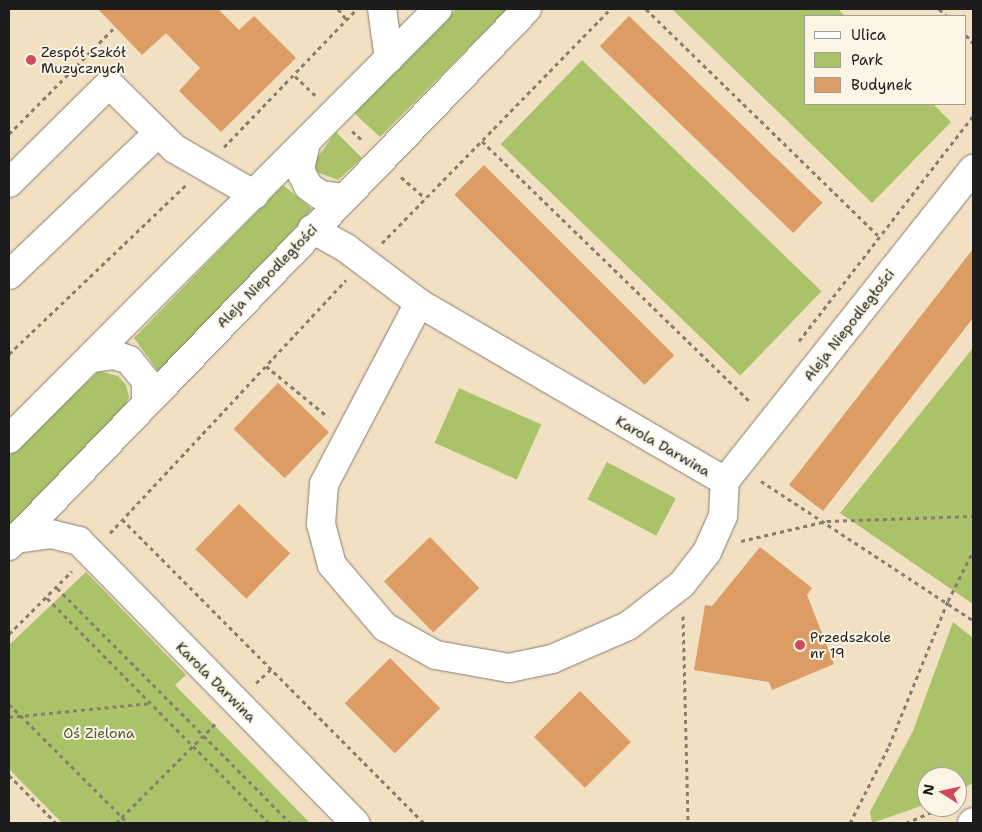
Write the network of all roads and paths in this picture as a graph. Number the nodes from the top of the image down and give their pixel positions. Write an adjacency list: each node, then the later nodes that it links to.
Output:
1 (338, 9): 7 (path)
2 (357, 9): 7 (path)
3 (382, 9): 9 (street)
4 (438, 9): 9 (street)
5 (527, 9): 18 (street, Aleja Niepodległości)
6 (646, 9): 26 (path)
7 (347, 20): 10 (path)
8 (114, 28): 14 (path)
9 (389, 59): 11 (street)
10 (295, 76): 11 (path); 17 (path)
11 (334, 114): 16 (street); 18 (path)
12 (973, 116): 26 (path)
13 (158, 133): 20 (street); 22 (street); 27 (street)
14 (9, 134)
15 (482, 140): 35 (path)
16 (306, 143): 22 (street); 23 (street)
17 (218, 153)
18 (381, 159): 23 (street, Aleja Niepodległości); 24 (path)
19 (973, 169): 41 (street, Aleja Niepodległości)
20 (9, 183)
21 (188, 183): 30 (path)
22 (255, 196): 31 (street)
23 (343, 198): 25 (street, Aleja Niepodległości)
24 (425, 198)
25 (312, 229): 28 (street, Karola Darwina); 34 (street, Aleja Niepodległości)
26 (880, 237): 29 (path)
27 (9, 275)
28 (419, 302): 39 (street, Karola Darwina); 41 (street, Karola Darwina)
29 (797, 344)
30 (9, 354)
31 (93, 358): 34 (street); 36 (street)
32 (266, 366): 39 (path)
33 (755, 397): 35 (path)
34 (146, 403): 42 (street, Aleja Niepodległości)
35 (751, 403): 37 (path)
36 (45, 404): 38 (street); 40 (street)
37 (747, 410)
38 (9, 411)
39 (350, 435): 51 (street, Karola Darwina)
40 (9, 439)
41 (725, 481): 50 (street, Karola Darwina)
42 (74, 482): 47 (street, Aleja Niepodległości); 49 (street, Karola Darwina)
43 (758, 485): 46 (path)
44 (973, 516): 46 (path)
45 (122, 519): 57 (path)
46 (827, 520): 50 (path); 54 (path)
47 (12, 543): 49 (street)
48 (973, 551): 54 (path)
49 (79, 552): 52 (path); 74 (street, Karola Darwina)
50 (707, 552): 51 (street, Karola Darwina)
51 (682, 584): 76 (path)
52 (57, 588): 53 (path); 64 (path)
53 (47, 598): 56 (path); 59 (path)
54 (948, 601): 55 (path); 77 (path)
55 (973, 620)
56 (9, 634)
57 (271, 669): 58 (path); 75 (path)
58 (252, 686)
59 (151, 703): 61 (path); 65 (path)
60 (9, 704): 61 (path)
61 (21, 716): 62 (path); 67 (path)
62 (9, 717)
63 (220, 718): 64 (path)
64 (204, 736): 65 (path); 73 (path)
65 (194, 747): 67 (path); 72 (path)
66 (9, 775): 69 (path)
67 (122, 817): 70 (path); 71 (path)
68 (920, 817): 78 (path)
69 (56, 823)
70 (116, 823)
71 (128, 823)
72 (269, 823)
73 (290, 823)
74 (355, 823)
75 (424, 823)
76 (688, 823)
77 (850, 823)
78 (906, 823)

